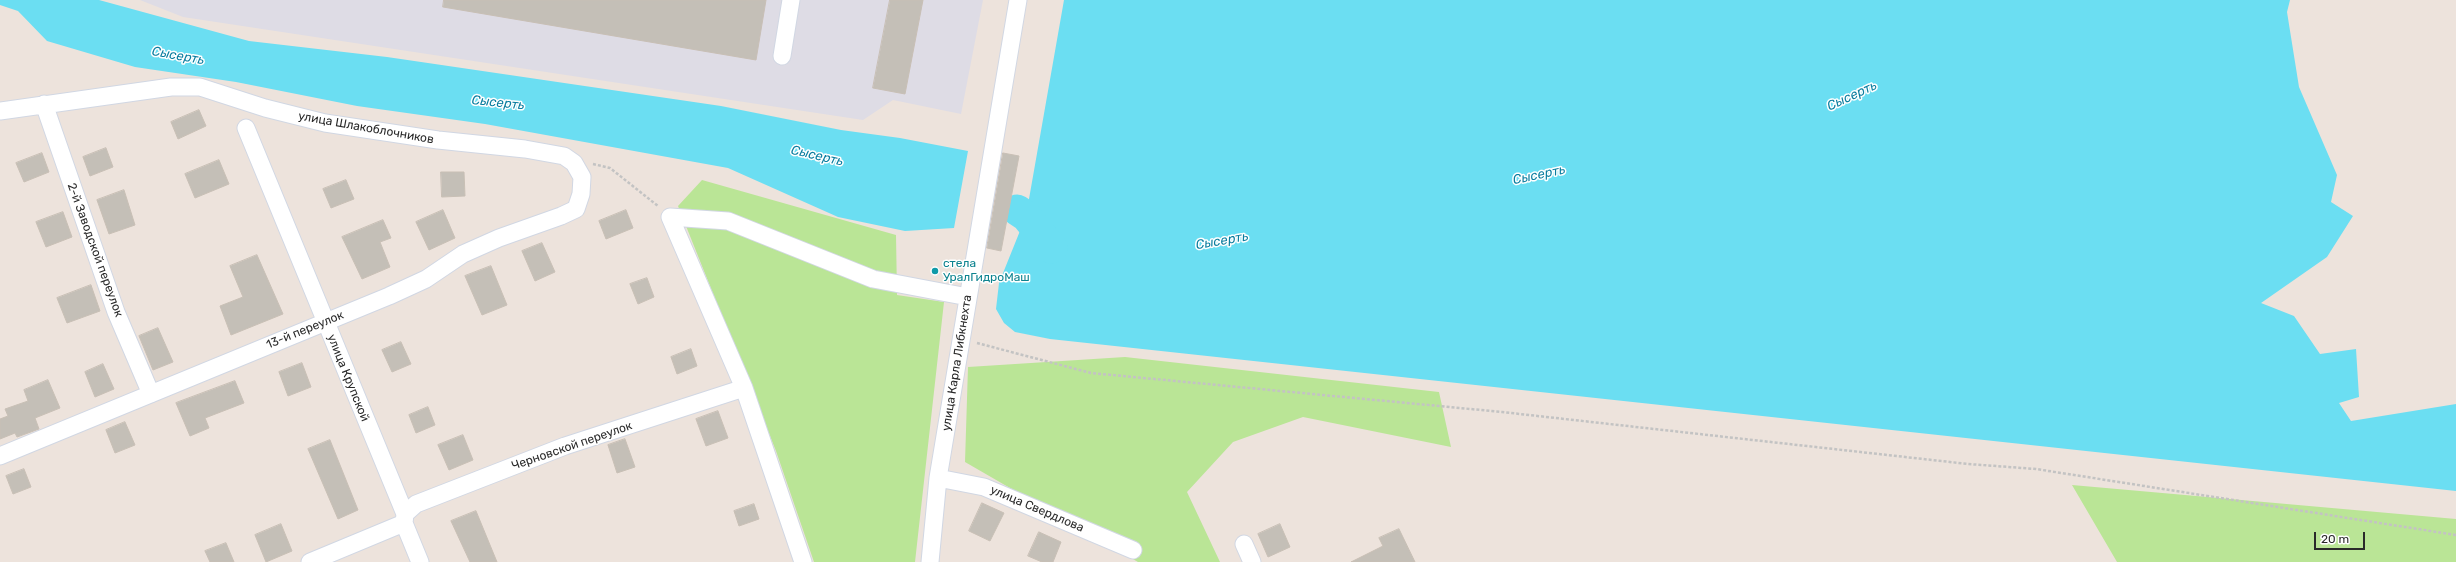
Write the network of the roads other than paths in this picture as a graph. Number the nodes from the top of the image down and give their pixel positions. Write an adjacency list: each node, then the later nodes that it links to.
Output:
1 (791, 0): 3 (street)
2 (1018, 0): 8 (street, улица Карла Либкнехта)
3 (782, 56)
4 (44, 104): 5 (street, улица Шлакоблочников); 7 (street, улица Шлакоблочников); 11 (street, 2-й Заводской переулок)
5 (0, 111)
6 (246, 128): 9 (street, улица Крупской)
7 (579, 172): 9 (street, 13-й переулок)
8 (968, 297): 10 (street); 13 (street, улица Карла Либкнехта)
9 (325, 322): 11 (street, 13-й переулок); 14 (street, улица Крупской)
10 (744, 388): 14 (street, Черновской переулок); 19 (street)
11 (151, 394): 12 (street, 13-й переулок)
12 (0, 456)
13 (938, 478): 16 (street, улица Свердлова); 20 (street, улица Карла Либкнехта)
14 (404, 519): 17 (street, Черновской переулок); 18 (street, улица Крупской)
15 (1244, 544): 21 (street)
16 (1133, 550)
17 (310, 562)
18 (420, 562)
19 (803, 562)
20 (930, 562)
21 (1252, 562)

